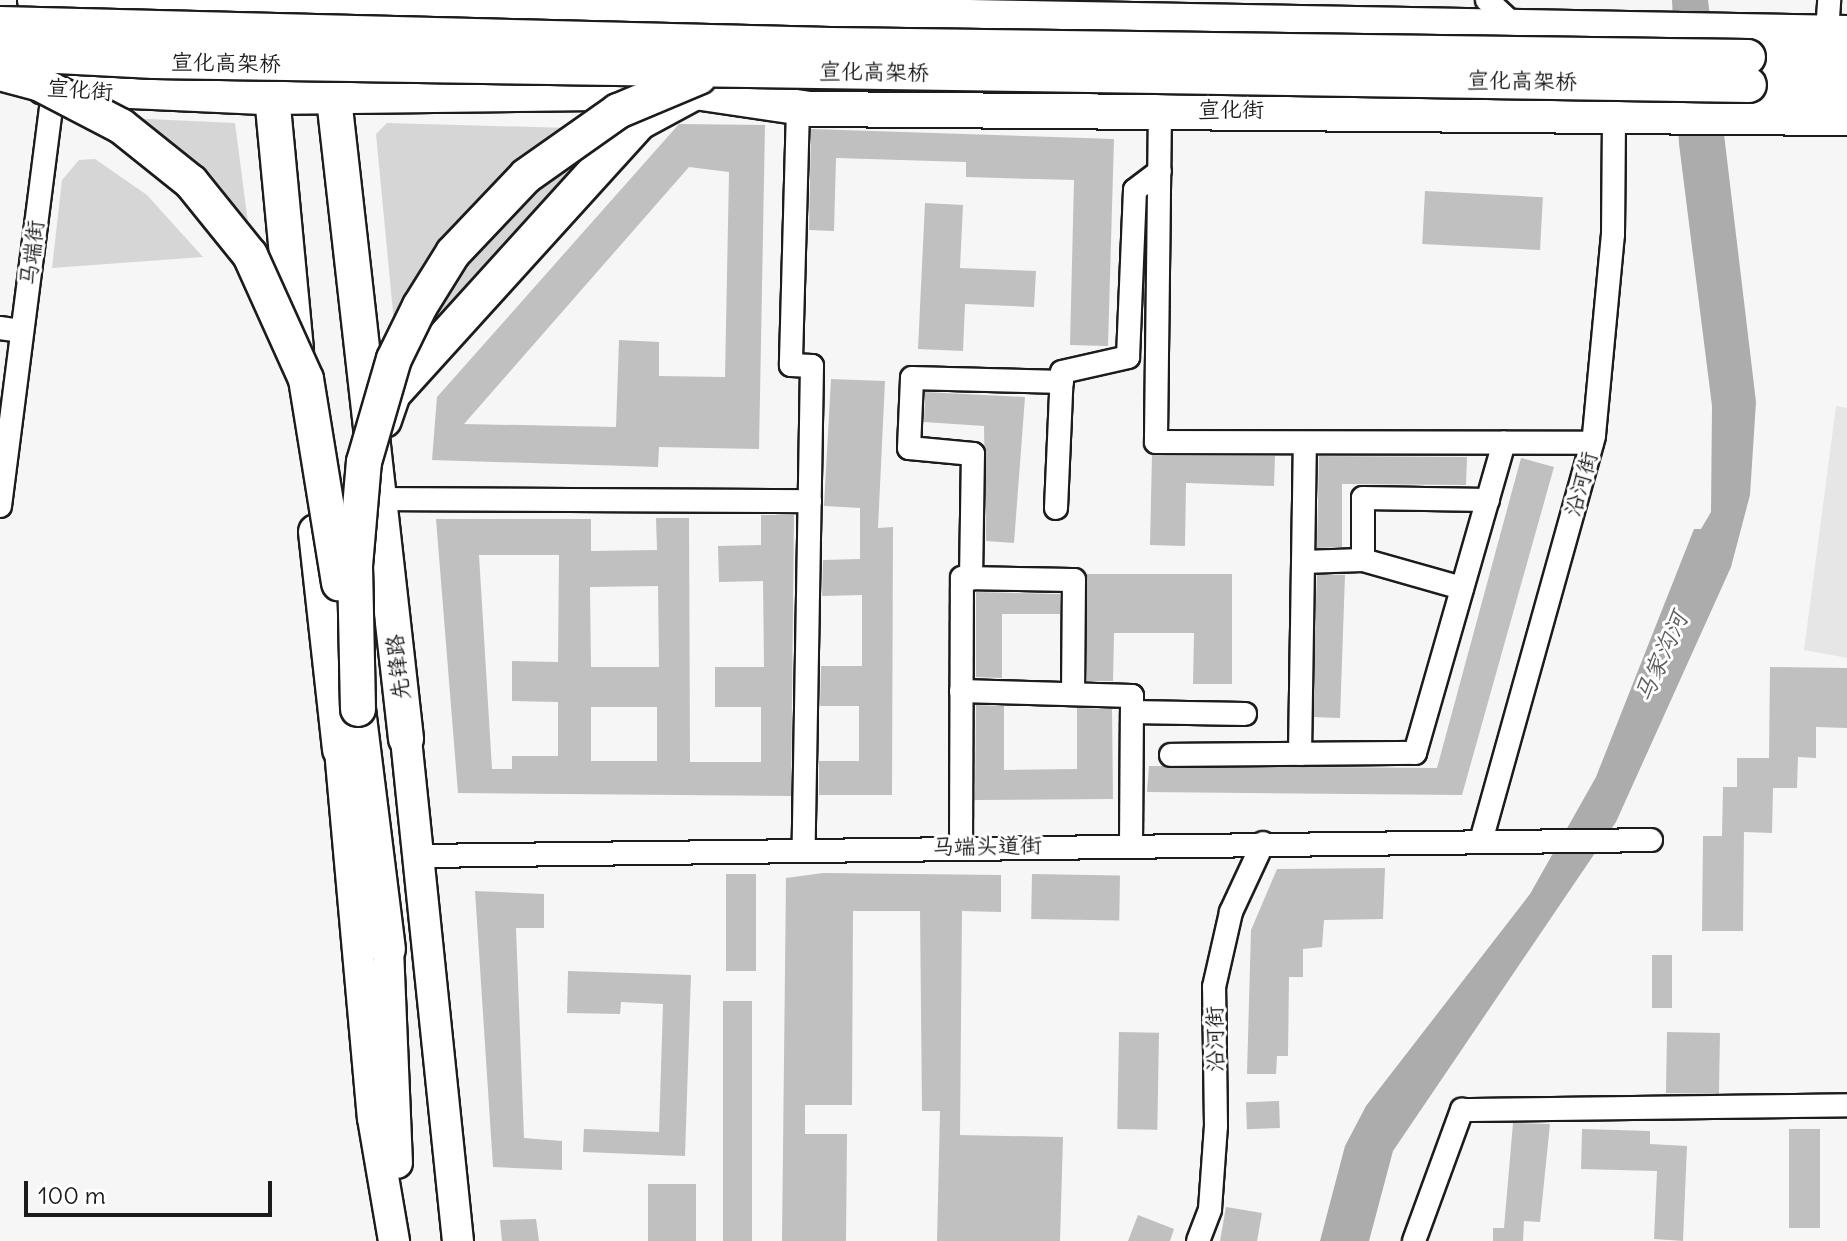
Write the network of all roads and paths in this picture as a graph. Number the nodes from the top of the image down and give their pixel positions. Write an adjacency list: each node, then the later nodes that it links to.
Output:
1 (1487, 0): 10 (street)
2 (55, 1): 3 (highway); 17 (street, 马端街)
3 (188, 4): 4 (highway)
4 (276, 5): 5 (highway); 21 (highway)
5 (333, 5): 6 (highway); 20 (highway, 先锋路)
6 (416, 6): 7 (highway)
7 (931, 6): 8 (highway)
8 (984, 7): 10 (highway)
9 (0, 24): 12 (highway, 宣化高架桥, bridge)
10 (1513, 24): 14 (highway)
11 (1837, 31): 14 (highway)
12 (830, 45): 14 (highway, 宣化高架桥, bridge); 44 (highway, bridge)
13 (0, 53): 14 (highway, 宣化高架桥, bridge)
14 (1745, 56): 18 (highway)
15 (0, 73): 44 (highway, bridge)
16 (0, 84): 17 (highway, 宣化街)
17 (54, 88): 21 (highway, 宣化街); 27 (street, 马端街)
18 (1847, 89)
19 (695, 92): 20 (highway, 宣化街); 22 (highway, 宣化街); 32 (highway)
20 (330, 95): 21 (highway, 宣化街); 32 (highway, 先锋路)
21 (268, 97): 48 (highway)
22 (804, 109): 23 (highway, 宣化街); 35 (street)
23 (1160, 109): 24 (highway, 宣化街); 26 (street)
24 (1614, 116): 25 (highway, 宣化街); 31 (street, 沿河街)
25 (1847, 118)
26 (1160, 171): 28 (street); 29 (street)
27 (11, 329): 36 (street, 马端街)
28 (1062, 382): 37 (street); 40 (street)
29 (1305, 443): 30 (street); 39 (street)
30 (1504, 443): 31 (street); 34 (street)
31 (1592, 443): 52 (street, 沿河街)
32 (375, 446): 33 (highway, 先锋路)
33 (381, 499): 35 (street); 47 (highway, 先锋路)
34 (1488, 500): 38 (street); 41 (street)
35 (810, 501): 56 (street)
36 (0, 506)
37 (1056, 508)
38 (1363, 560): 39 (street); 41 (street)
39 (1303, 562): 49 (street)
40 (971, 579): 42 (street); 43 (street)
41 (1462, 588): 49 (street)
42 (961, 691): 43 (street); 55 (street)
43 (1073, 694): 45 (street)
44 (358, 709): 58 (highway)
45 (1132, 712): 46 (street); 54 (street)
46 (1245, 714)
47 (406, 739): 57 (main road, 先锋路)
48 (340, 750): 60 (main road)
49 (1300, 754): 50 (street)
50 (1171, 755)
51 (1651, 840): 52 (street, 马端头道街)
52 (1481, 841): 53 (street, 马端头道街)
53 (1263, 843): 54 (street, 马端头道街); 63 (street, 沿河街)
54 (1131, 844): 55 (street, 马端头道街)
55 (961, 846): 56 (street, 马端头道街)
56 (804, 847): 57 (street, 马端头道街)
57 (420, 856): 62 (main road, 先锋路)
58 (388, 949): 61 (main road)
59 (1847, 1105): 64 (street)
60 (394, 1241)
61 (401, 1241)
62 (458, 1241)
63 (1198, 1241)
64 (1414, 1241)

